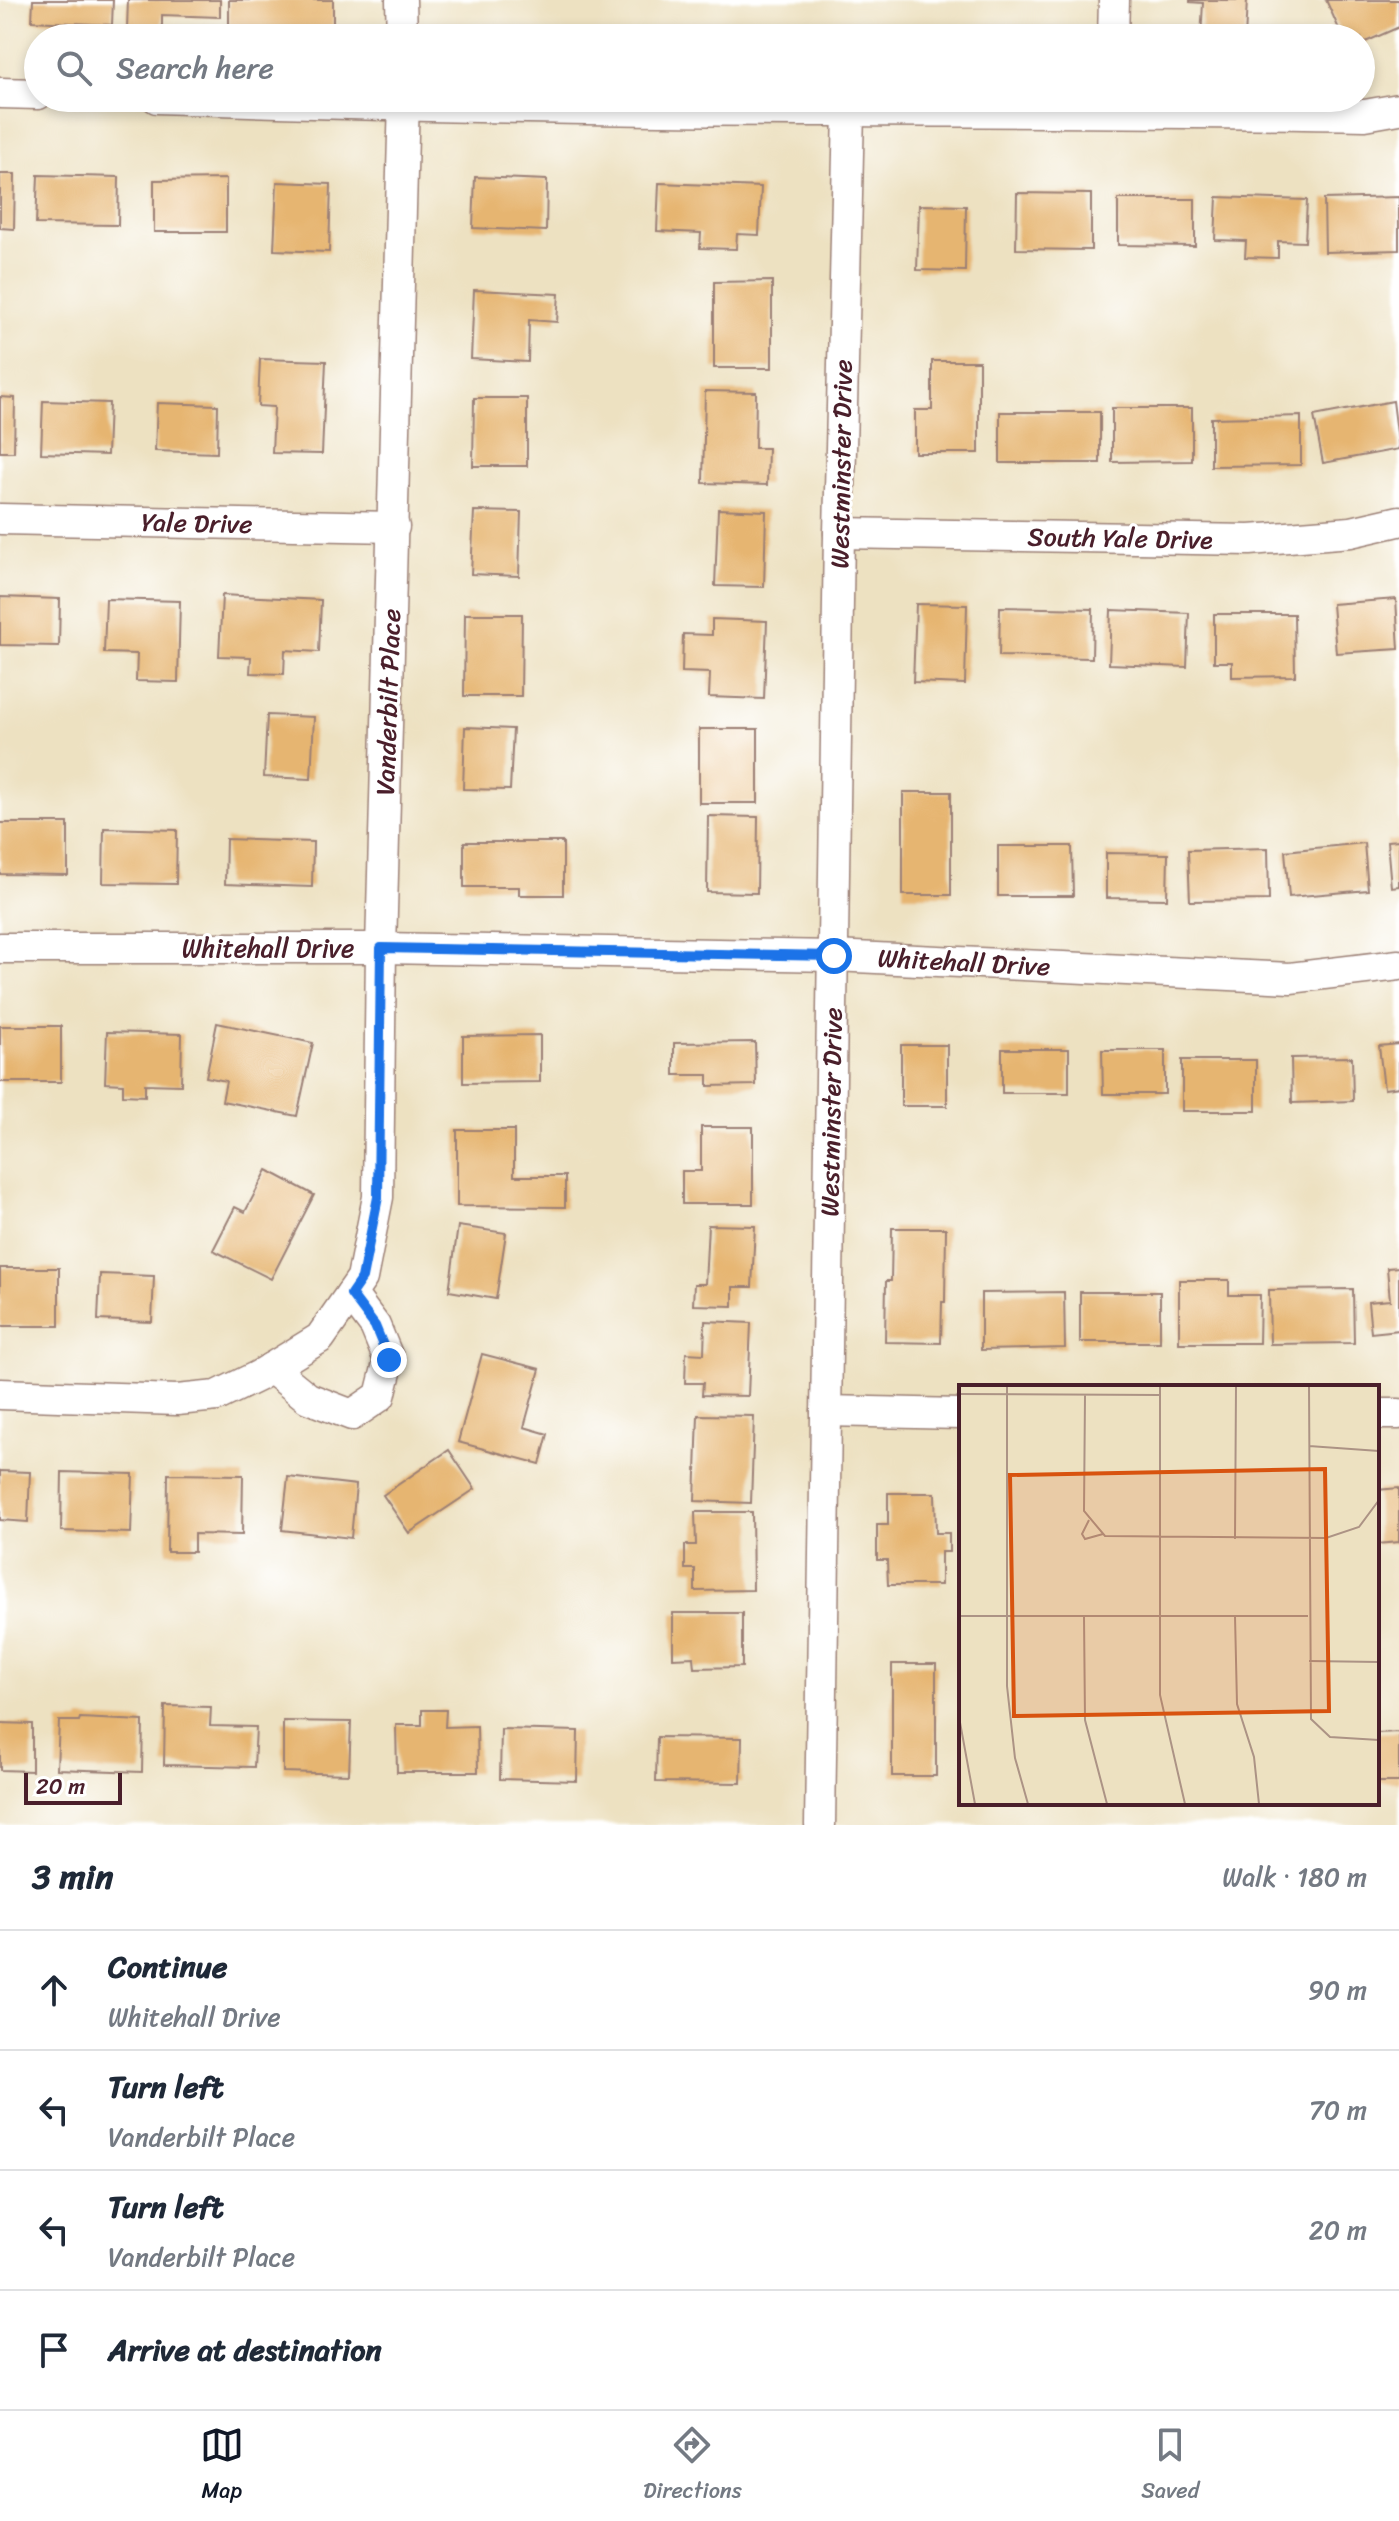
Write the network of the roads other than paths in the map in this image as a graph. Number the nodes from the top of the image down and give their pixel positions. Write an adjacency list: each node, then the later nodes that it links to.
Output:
1 (401, 0): 3 (street)
2 (1114, 0): 4 (street)
3 (402, 24)
4 (1113, 24)
5 (0, 93): 6 (street)
6 (24, 94)
7 (1399, 109): 10 (street)
8 (404, 112): 13 (street, Vanderbilt Place)
9 (849, 112): 14 (street, Westminster Drive)
10 (1295, 112)
11 (0, 519): 13 (street, Yale Drive)
12 (1399, 521): 14 (street, South Yale Drive)
13 (394, 527): 16 (street, Vanderbilt Place)
14 (839, 533): 17 (street, Westminster Drive)
15 (0, 948): 16 (street, Whitehall Drive)
16 (381, 948): 17 (street, Whitehall Drive); 19 (street, Vanderbilt Place)
17 (834, 956): 18 (street, Whitehall Drive); 22 (street, Westminster Drive)
18 (1399, 965)
19 (351, 1294): 20 (street, Vanderbilt Place); 20 (street)
20 (271, 1368): 21 (street, Vanderbilt Place)
21 (0, 1394)
22 (826, 1411): 23 (street); 24 (street, Westminster Drive)
23 (959, 1414)
24 (820, 1825)

